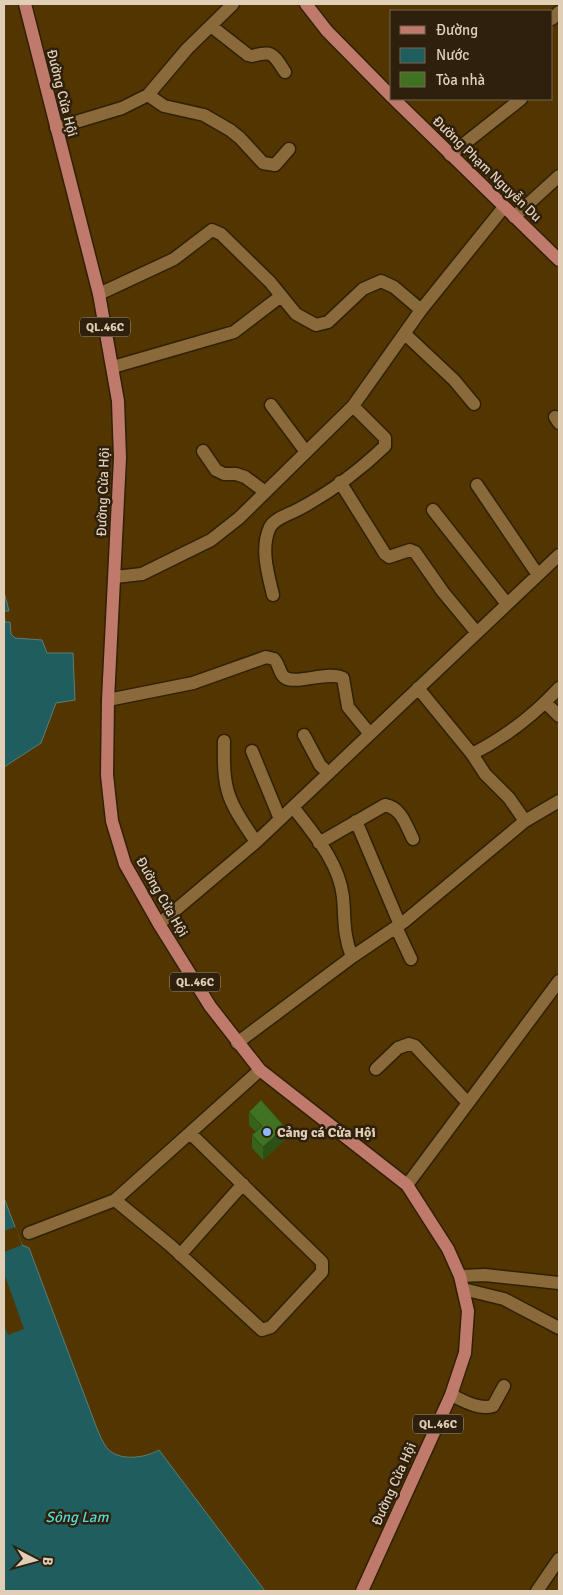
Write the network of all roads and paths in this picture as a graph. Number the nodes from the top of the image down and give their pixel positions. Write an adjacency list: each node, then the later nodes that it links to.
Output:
1 (25, 4): 10 (main road, Đường Cửa Hội / QL.46C)
2 (233, 4): 4 (street)
3 (306, 4): 7 (main road, Đường Phạm Nguyễn Du)
4 (211, 26): 5 (street); 6 (street)
5 (285, 72)
6 (148, 95): 10 (street); 11 (street)
7 (390, 95)
8 (395, 100): 12 (main road, Đường Phạm Nguyễn Du)
9 (520, 100): 12 (street)
10 (56, 128): 17 (main road, Đường Cửa Hội / QL.46C)
11 (289, 150)
12 (450, 155): 14 (main road, Đường Phạm Nguyễn Du)
13 (559, 176): 15 (street)
14 (504, 207): 15 (main road, Đường Phạm Nguyễn Du); 19 (street)
15 (514, 217): 16 (main road, Đường Phạm Nguyễn Du)
16 (559, 260)
17 (99, 294): 18 (street); 21 (main road, Đường Cửa Hội / QL.46C)
18 (282, 296): 19 (street); 21 (street)
19 (422, 310): 20 (street)
20 (405, 334): 22 (street); 24 (street)
21 (113, 367): 33 (main road, Đường Cửa Hội / QL.46C)
22 (474, 404)
23 (271, 405): 26 (street)
24 (353, 406): 26 (street); 27 (street)
25 (203, 451): 29 (street)
26 (306, 452): 29 (street)
27 (340, 482): 34 (street); 36 (street)
28 (477, 485): 32 (street)
29 (264, 492): 33 (street)
30 (433, 510): 35 (street)
31 (559, 555): 32 (street)
32 (538, 575): 35 (street)
33 (115, 577): 39 (main road, Đường Cửa Hội / QL.46C)
34 (273, 595)
35 (507, 604): 36 (street)
36 (477, 633): 37 (street)
37 (418, 688): 42 (street); 46 (street)
38 (559, 688): 40 (street)
39 (108, 695): 42 (street); 56 (main road, Đường Cửa Hội / QL.46C)
40 (545, 702): 41 (street); 46 (street)
41 (559, 716)
42 (370, 734): 47 (street)
43 (304, 735): 47 (street)
44 (224, 740): 54 (street)
45 (252, 751): 50 (street)
46 (472, 754): 51 (street)
47 (328, 773): 49 (street)
48 (559, 801): 51 (street)
49 (292, 807): 50 (street); 55 (street)
50 (280, 819): 54 (street)
51 (525, 821): 57 (street)
52 (356, 822): 53 (street); 55 (street); 57 (street)
53 (413, 840)
54 (256, 842): 56 (street)
55 (320, 843): 58 (street)
56 (159, 924): 61 (main road, Đường Cửa Hội / QL.46C)
57 (398, 926): 58 (street); 59 (street)
58 (352, 957): 61 (street)
59 (411, 959)
60 (559, 982): 64 (street)
61 (237, 1043): 63 (main road, Đường Cửa Hội / QL.46C)
62 (376, 1069): 64 (street)
63 (260, 1070): 65 (street); 67 (main road, Đường Cửa Hội / QL.46C)
64 (468, 1103): 67 (street)
65 (190, 1134): 66 (street); 68 (street)
66 (243, 1184): 70 (street); 70 (street)
67 (407, 1185): 71 (main road, Đường Cửa Hội / QL.46C)
68 (115, 1200): 69 (street); 70 (street)
69 (29, 1234)
70 (180, 1255)
71 (460, 1276): 72 (street); 73 (main road, Đường Cửa Hội / QL.46C)
72 (559, 1283)
73 (463, 1289): 74 (street); 76 (main road, Đường Cửa Hội / QL.46C)
74 (559, 1328)
75 (504, 1386): 76 (street)
76 (451, 1395): 78 (main road, Đường Cửa Hội / QL.46C)
77 (559, 1560): 79 (street)
78 (362, 1591)
79 (537, 1591)

